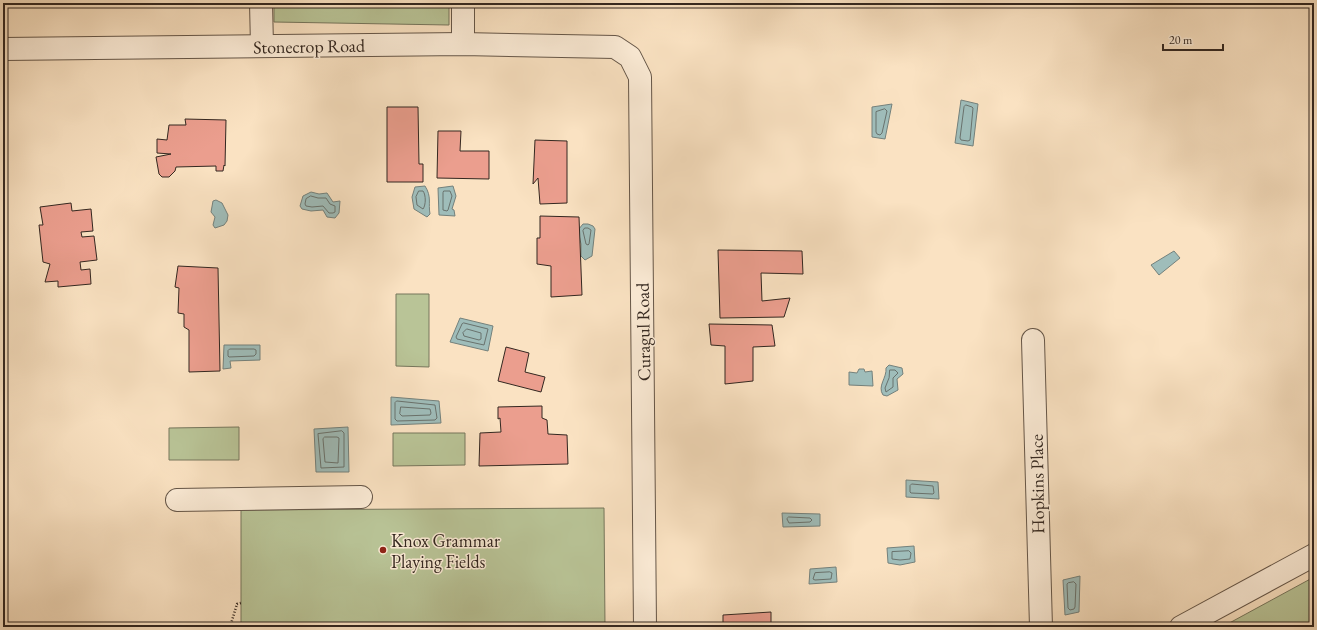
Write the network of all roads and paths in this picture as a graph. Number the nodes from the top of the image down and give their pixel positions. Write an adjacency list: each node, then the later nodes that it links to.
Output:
1 (261, 3): 4 (street)
2 (463, 3): 3 (street)
3 (463, 44): 4 (street, Stonecrop Road); 5 (street, Stonecrop Road)
4 (262, 46): 6 (street, Stonecrop Road)
5 (615, 47): 13 (street, Curagul Road)
6 (3, 49)
7 (1033, 340): 14 (street, Hopkins Place)
8 (361, 497): 9 (street)
9 (177, 500)
10 (1314, 556): 15 (street)
11 (241, 603): 12 (path)
12 (230, 627)
13 (645, 627)
14 (1041, 627)
15 (1181, 627)

